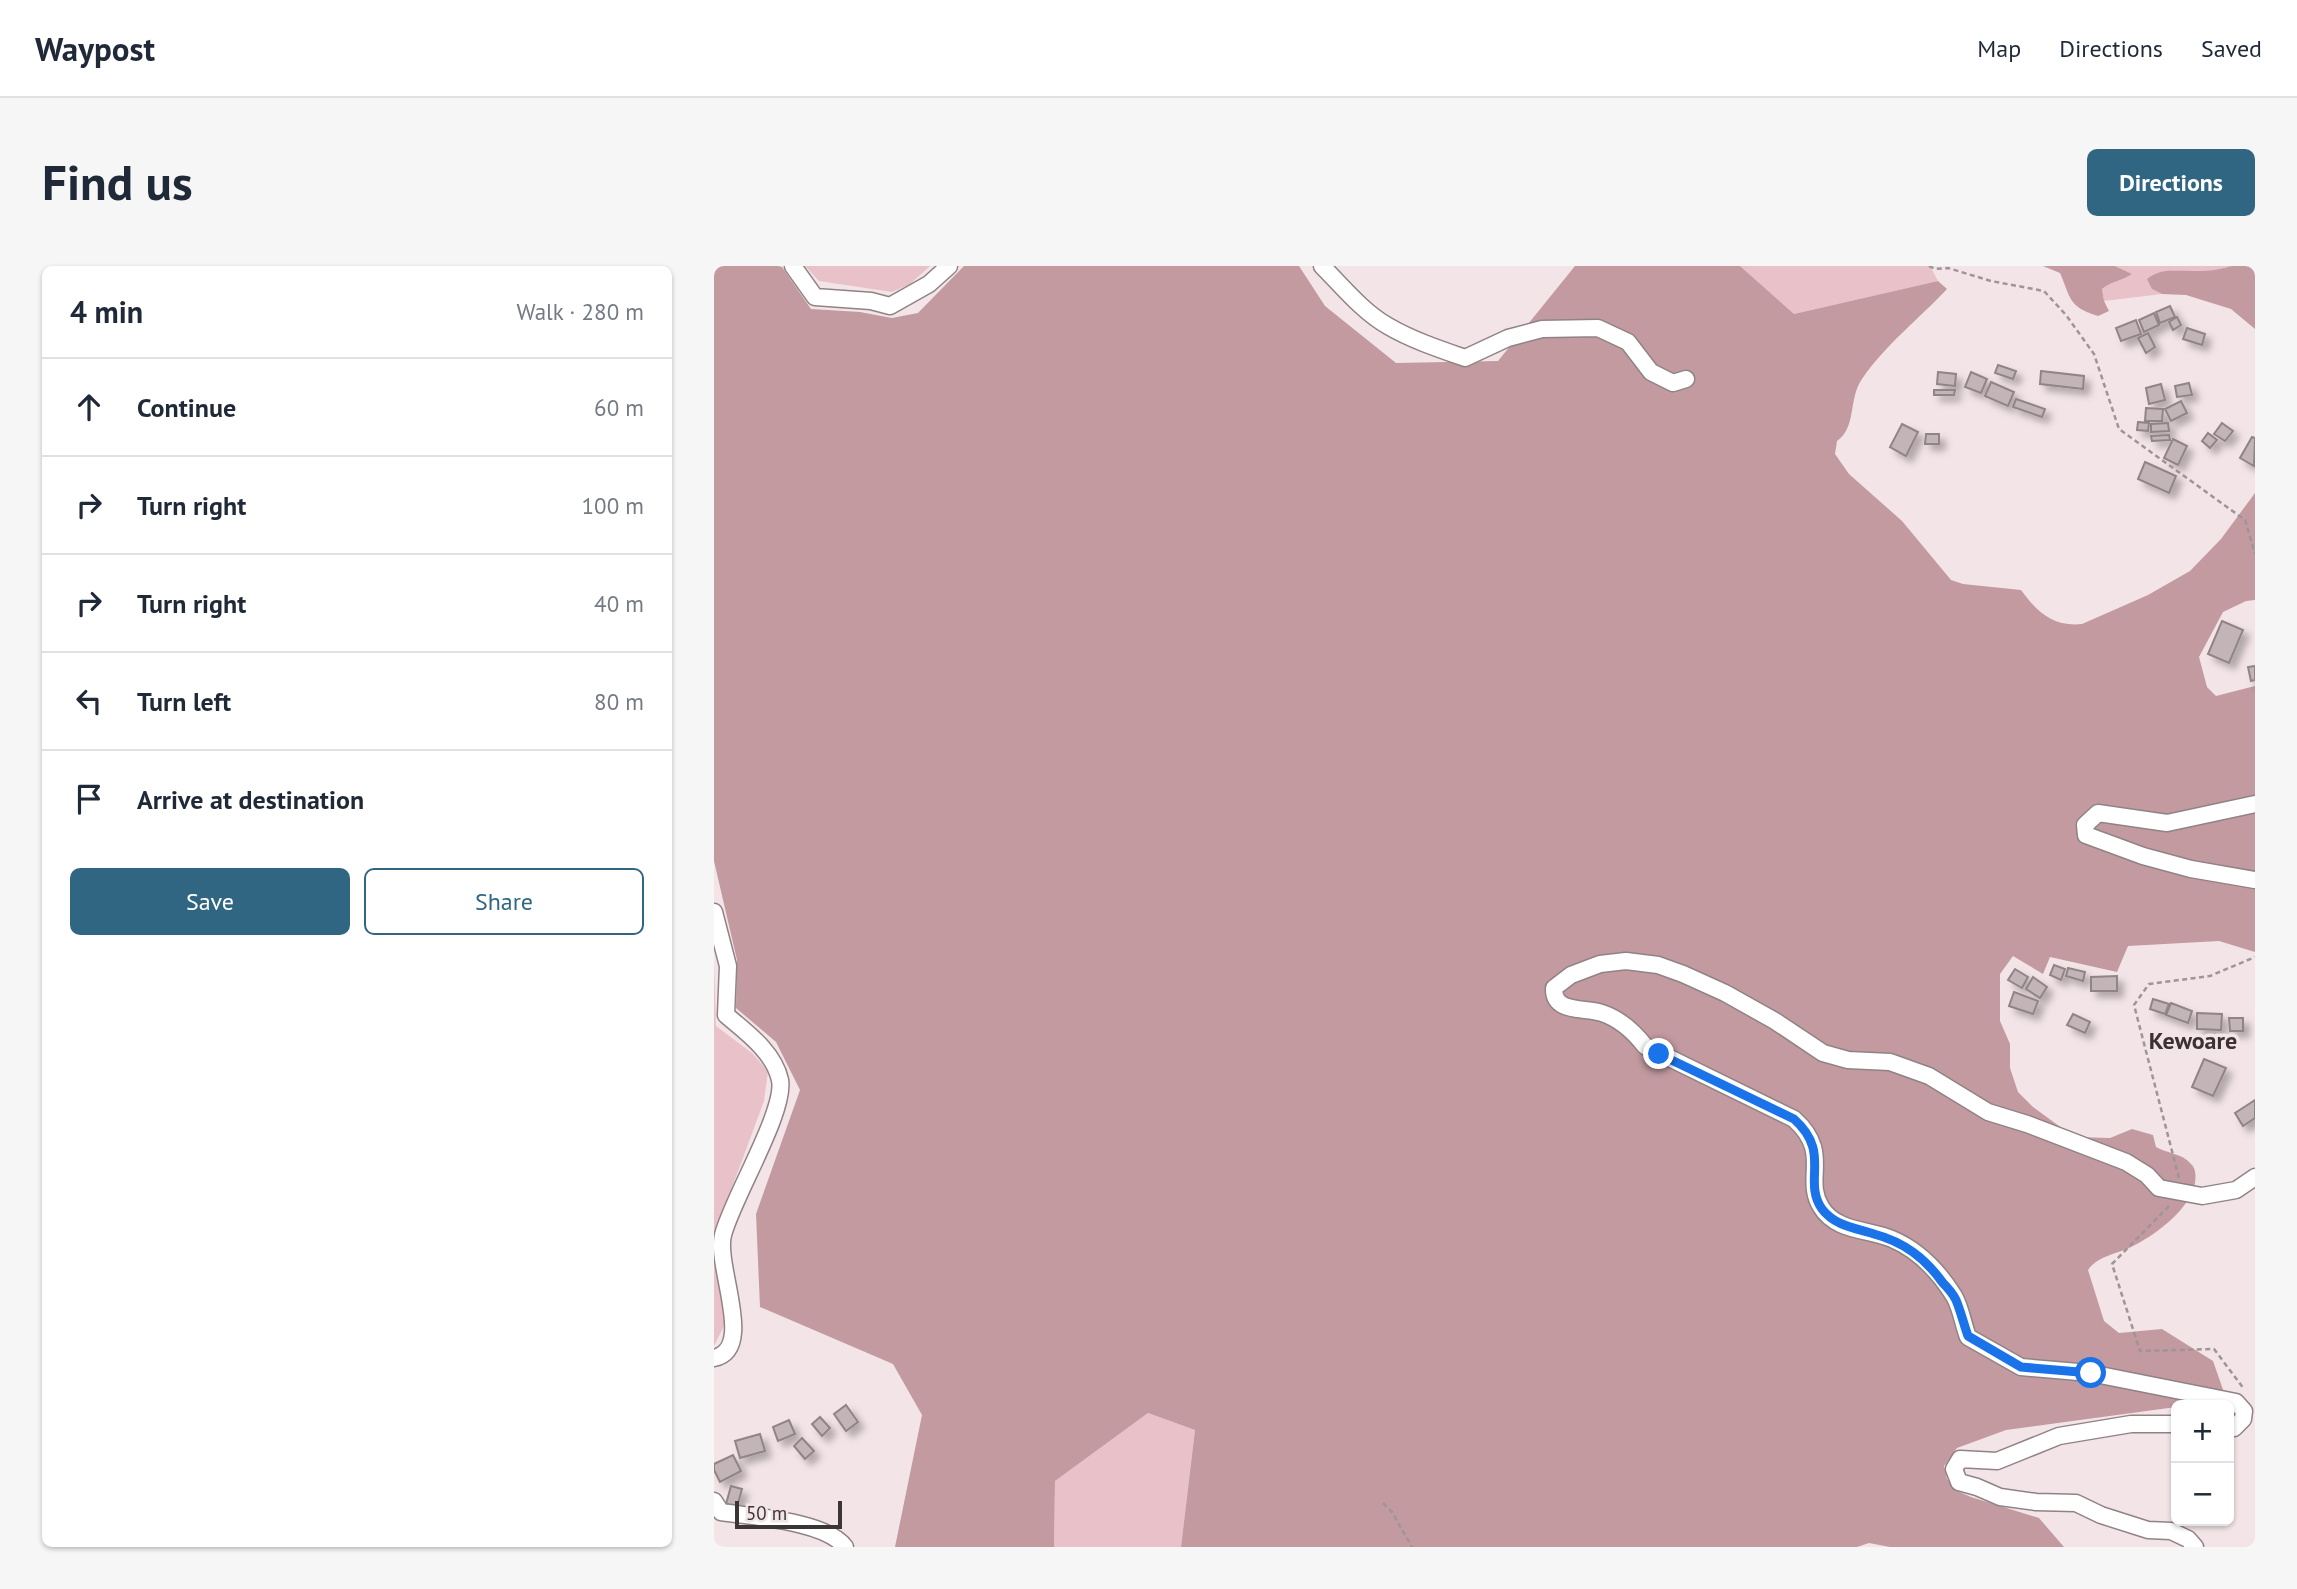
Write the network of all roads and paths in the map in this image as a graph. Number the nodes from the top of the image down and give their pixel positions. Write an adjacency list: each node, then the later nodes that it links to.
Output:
1 (793, 266): 2 (street)
2 (949, 266)
3 (1322, 266): 5 (street)
4 (1929, 266): 6 (path)
5 (1686, 379)
6 (2255, 554)
7 (2255, 804): 8 (street)
8 (2255, 880)
9 (714, 912): 11 (street)
10 (2255, 1177): 12 (street)
11 (714, 1358)
12 (2226, 1400)
13 (2234, 1402): 15 (street)
14 (2171, 1424): 20 (street)
15 (2234, 1428)
16 (714, 1501): 18 (street)
17 (1383, 1503): 19 (path)
18 (845, 1547)
19 (1412, 1547)
20 (2195, 1547)

